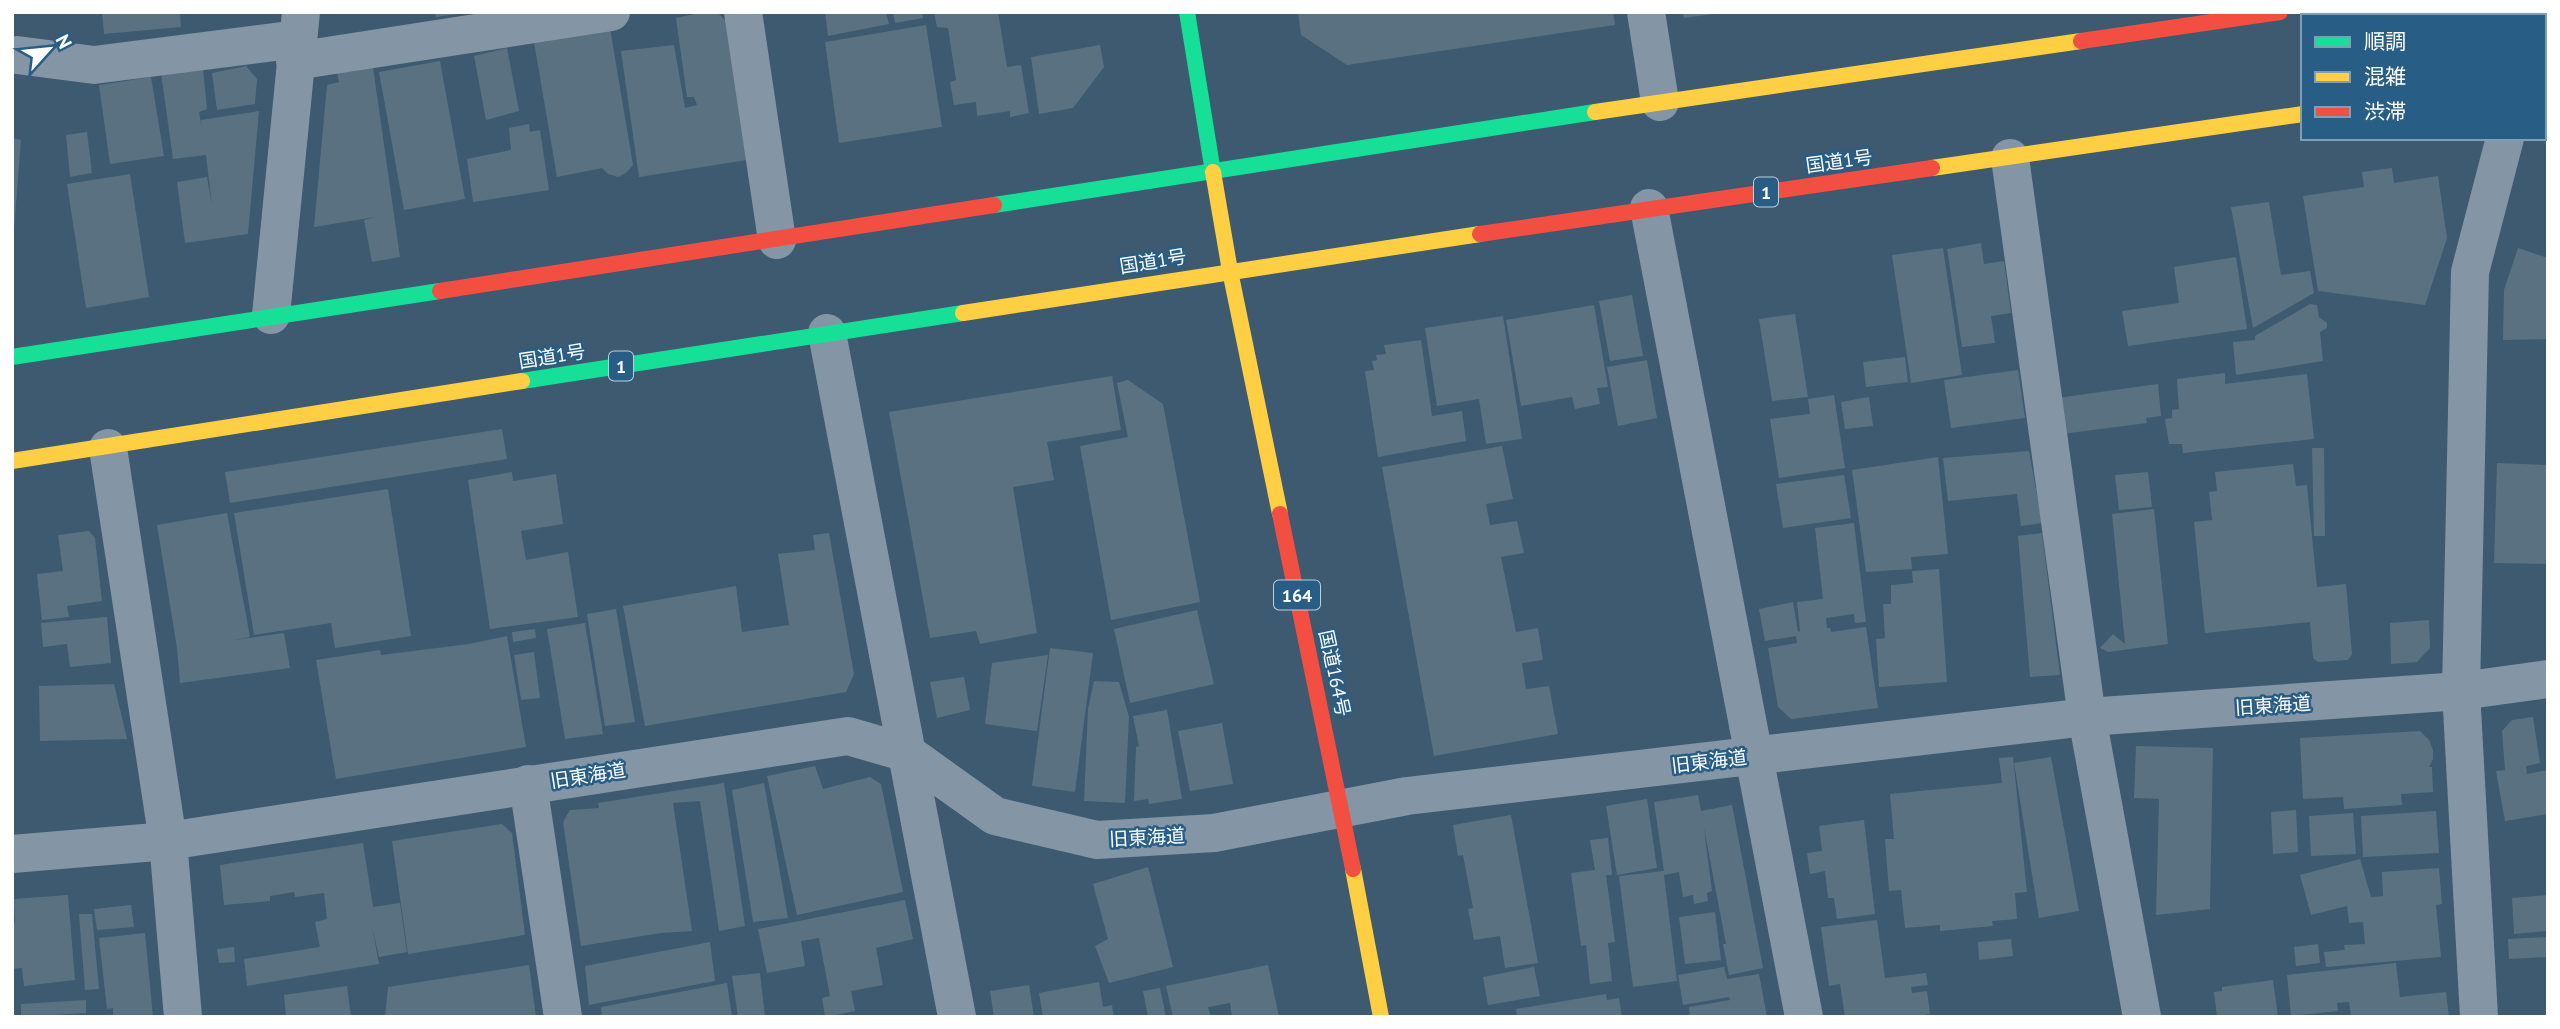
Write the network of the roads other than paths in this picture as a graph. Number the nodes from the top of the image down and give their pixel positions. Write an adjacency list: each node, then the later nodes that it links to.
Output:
1 (611, 12): 6 (street)
2 (743, 12): 14 (street)
3 (1187, 12): 12 (main road, 国道164号)
4 (1646, 12): 8 (street)
5 (2280, 12): 8 (main road)
6 (298, 37): 7 (street); 16 (street)
7 (17, 55)
8 (1660, 102): 12 (main road)
9 (2301, 114): 11 (main road, 国道1号 / 1)
10 (2504, 140): 22 (street)
11 (2010, 158): 13 (main road, 国道1号 / 1); 23 (street)
12 (1213, 172): 14 (main road); 15 (main road, 国道164号 / 164)
13 (1649, 208): 15 (main road, 国道1号 / 1); 25 (street)
14 (777, 240): 16 (main road)
15 (1230, 271): 17 (main road, 国道1号 / 1); 27 (main road, 国道164号 / 164)
16 (271, 315): 18 (main road)
17 (827, 333): 19 (main road, 国道1号 / 1); 24 (street)
18 (12, 357)
19 (108, 448): 20 (main road, 国道1号 / 1); 28 (street)
20 (12, 461)
21 (2548, 679): 22 (street, 旧東海道)
22 (2461, 691): 23 (street, 旧東海道); 36 (street)
23 (2087, 718): 25 (street, 旧東海道); 35 (street)
24 (907, 753): 26 (street, 旧東海道); 27 (street, 旧東海道); 32 (street)
25 (1753, 756): 27 (street, 旧東海道); 34 (street)
26 (528, 784): 28 (street, 旧東海道); 31 (street)
27 (1341, 808): 33 (main road, 国道164号 / 164)
28 (168, 841): 29 (street, 旧東海道); 30 (street)
29 (12, 853)
30 (183, 1017)
31 (563, 1017)
32 (957, 1017)
33 (1381, 1017)
34 (1804, 1017)
35 (2142, 1017)
36 (2479, 1017)

